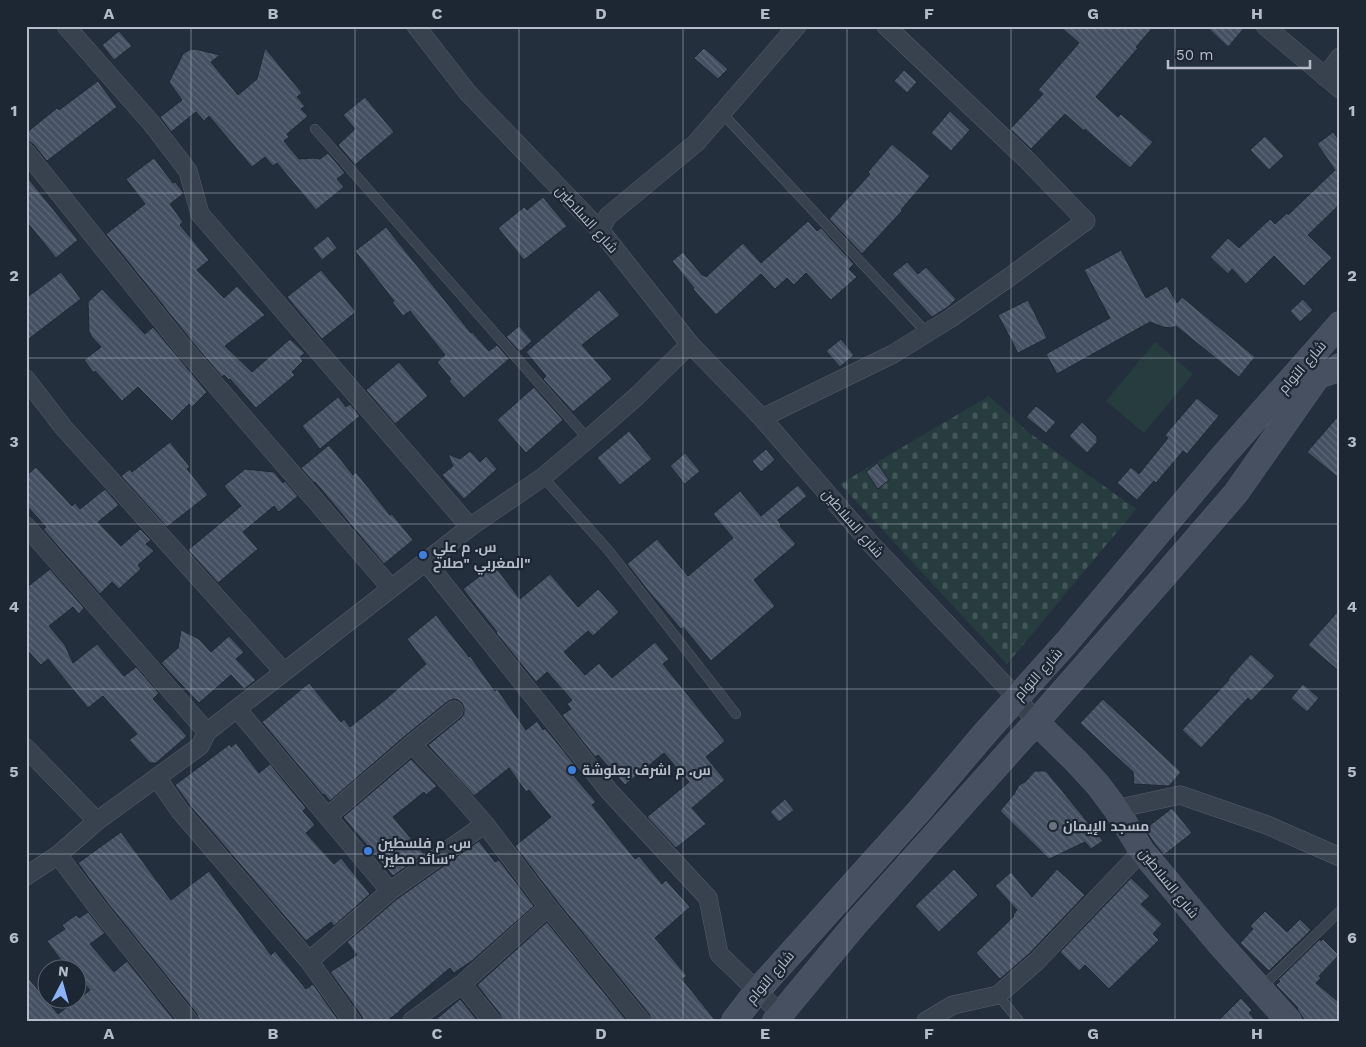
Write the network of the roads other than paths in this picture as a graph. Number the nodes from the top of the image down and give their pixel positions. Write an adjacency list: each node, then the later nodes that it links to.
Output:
1 (66, 26): 22 (street)
2 (416, 26): 12 (street, شارع السلاطين)
3 (797, 26): 9 (street)
4 (886, 26): 14 (street)
5 (1265, 26): 7 (street)
6 (1340, 57): 7 (street)
7 (1325, 77): 8 (street)
8 (1340, 89)
9 (722, 113): 12 (street); 14 (lane)
10 (315, 128): 19 (lane)
11 (26, 152): 24 (street)
12 (600, 230): 15 (street, شارع السلاطين)
13 (1340, 324): 26 (main road, شارع التوام)
14 (927, 333): 18 (street)
15 (690, 344): 18 (street, شارع السلاطين); 19 (street)
16 (1340, 366): 30 (main road, شارع التوام)
17 (26, 379): 25 (street)
18 (762, 418): 26 (street, شارع السلاطين)
19 (588, 440): 20 (street)
20 (543, 477): 22 (street); 29 (lane)
21 (26, 526): 31 (street)
22 (470, 526): 23 (street)
23 (426, 562): 24 (street); 49 (street)
24 (392, 588): 25 (street)
25 (284, 672): 27 (street)
26 (1017, 698): 30 (street, شارع السلاطين); 49 (main road, شارع التوام)
27 (237, 709): 31 (street); 36 (street)
28 (454, 710): 32 (street)
29 (736, 714)
30 (1036, 722): 35 (main road, شارع السلاطين); 51 (main road, شارع التوام)
31 (207, 732): 34 (street)
32 (412, 744): 36 (street); 38 (street)
33 (26, 748): 37 (street)
34 (157, 778): 37 (street); 46 (street)
35 (1116, 809): 39 (main road, شارع السلاطين); 41 (street)
36 (328, 816): 43 (street)
37 (97, 822): 40 (street)
38 (485, 824): 43 (street); 44 (street)
39 (1142, 851): 48 (main road, شارع السلاطين); 50 (street)
40 (58, 855): 42 (street); 52 (street)
41 (1340, 856)
42 (26, 876)
43 (390, 891): 46 (street)
44 (548, 907): 47 (street); 56 (street)
45 (1340, 911): 48 (lane)
46 (309, 962): 53 (street)
47 (462, 984): 54 (street); 55 (street)
48 (1260, 989): 60 (main road, شارع السلاطين)
49 (757, 991): 51 (street); 57 (main road, شارع التوام)
50 (998, 995): 58 (street); 59 (lane)
51 (778, 1017)
52 (189, 1021)
53 (352, 1021)
54 (412, 1021)
55 (492, 1021)
56 (641, 1021)
57 (734, 1021)
58 (926, 1021)
59 (1019, 1021)
60 (1289, 1021)

